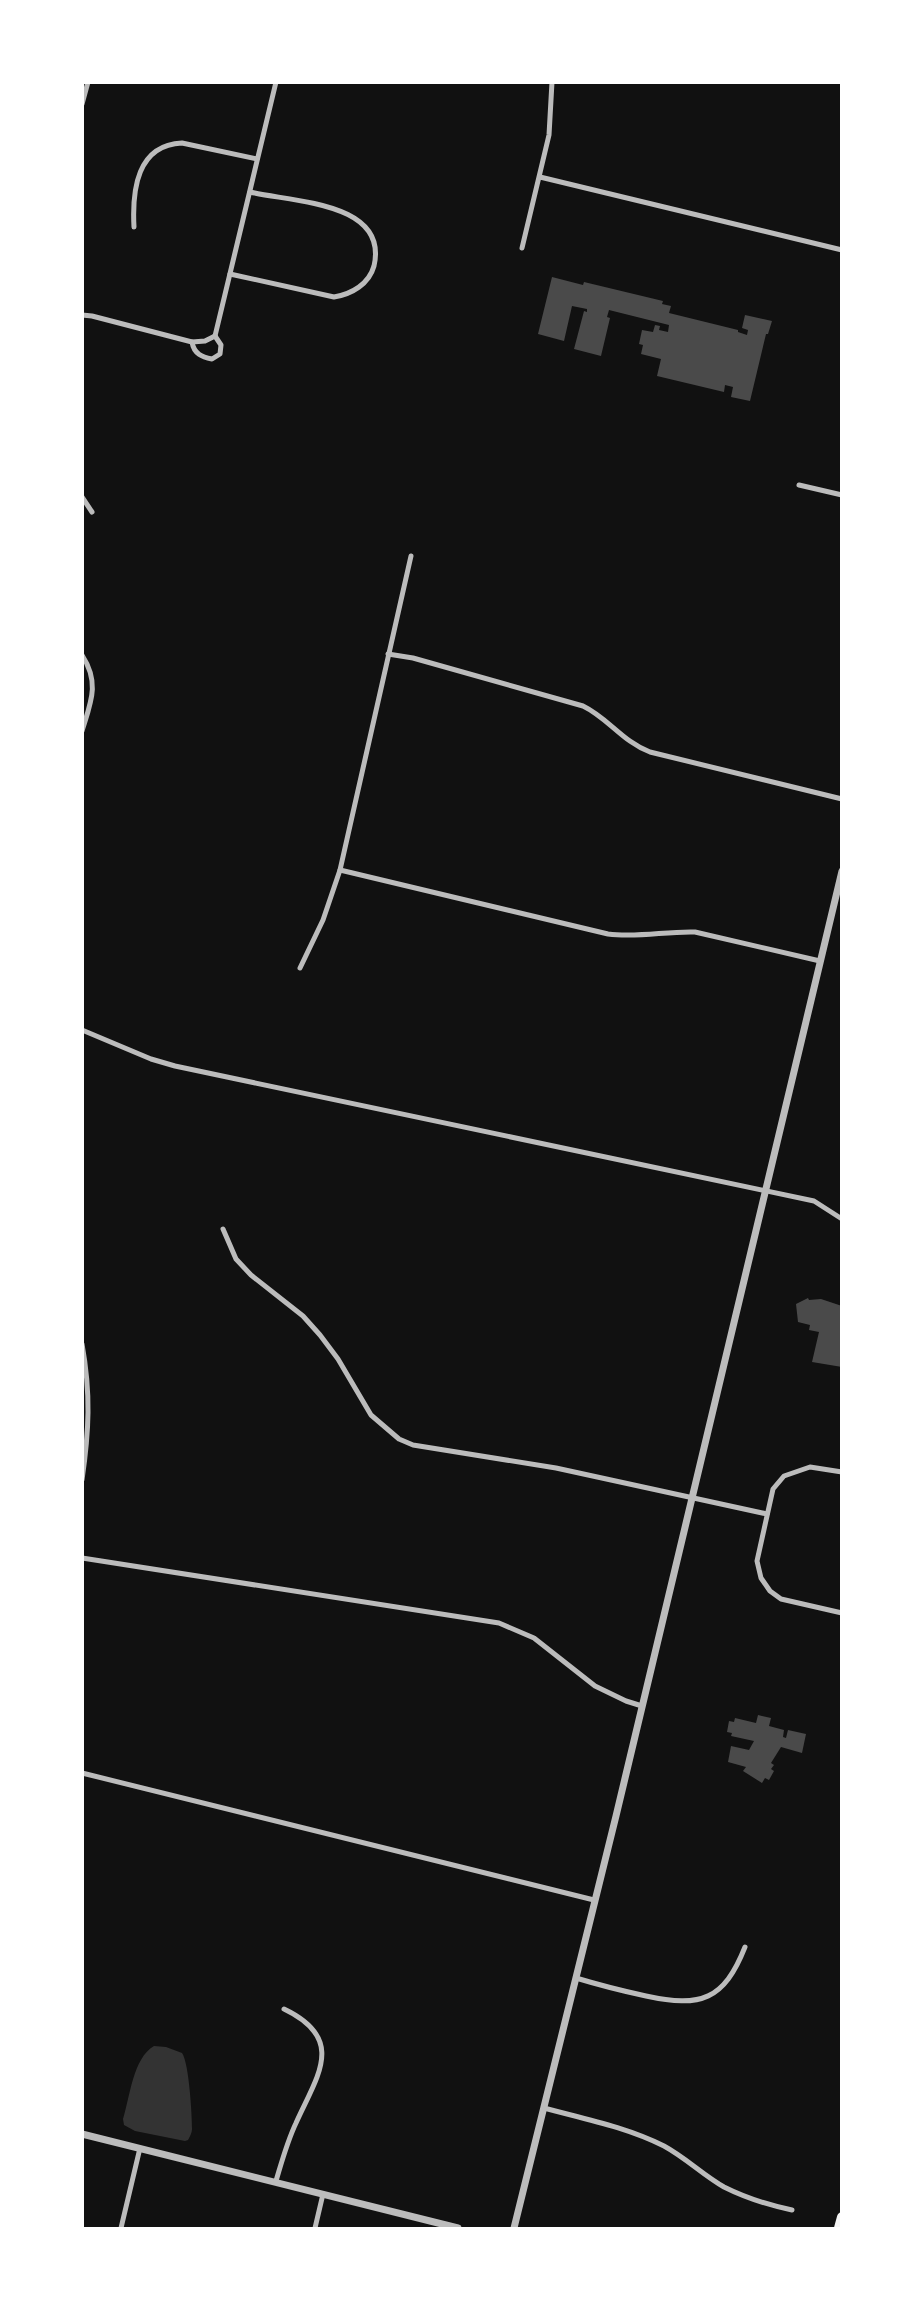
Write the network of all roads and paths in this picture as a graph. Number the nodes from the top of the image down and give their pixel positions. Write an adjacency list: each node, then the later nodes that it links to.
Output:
1 (88, 82): 4 (street)
2 (276, 82): 5 (street)
3 (552, 82): 6 (street)
4 (82, 104)
5 (258, 159): 7 (street); 8 (street)
6 (540, 177): 9 (street); 10 (street)
7 (250, 192): 11 (street); 11 (street)
8 (134, 227)
9 (522, 248)
10 (842, 250)
11 (230, 274): 13 (street)
12 (82, 315): 14 (street)
13 (214, 336): 14 (street); 14 (street)
14 (192, 342)
15 (799, 486): 16 (street)
16 (842, 495)
17 (82, 497): 18 (street)
18 (92, 512)
19 (411, 556): 20 (street)
20 (388, 654): 23 (street); 24 (street)
21 (82, 655): 22 (street)
22 (82, 731)
23 (842, 799)
24 (340, 870): 26 (street); 27 (street)
25 (842, 871): 26 (street)
26 (820, 961): 29 (street)
27 (300, 968)
28 (82, 1030): 29 (street)
29 (765, 1190): 30 (street); 35 (street)
30 (842, 1219)
31 (223, 1229): 35 (street)
32 (82, 1344): 34 (street)
33 (842, 1472): 36 (street)
34 (82, 1480)
35 (692, 1499): 36 (street); 39 (street)
36 (767, 1514): 38 (street)
37 (82, 1558): 39 (street)
38 (842, 1614)
39 (642, 1706): 41 (street)
40 (82, 1773): 41 (street)
41 (594, 1900): 43 (street)
42 (745, 1947): 43 (street)
43 (576, 1978): 45 (street)
44 (284, 2009): 48 (street)
45 (544, 2108): 50 (street); 55 (street)
46 (82, 2134): 47 (street)
47 (140, 2148): 48 (street); 52 (street)
48 (276, 2181): 49 (street)
49 (323, 2194): 53 (street); 54 (street)
50 (792, 2210)
51 (842, 2217): 56 (highway)
52 (122, 2228)
53 (315, 2228)
54 (458, 2228)
55 (514, 2228)
56 (839, 2228)

